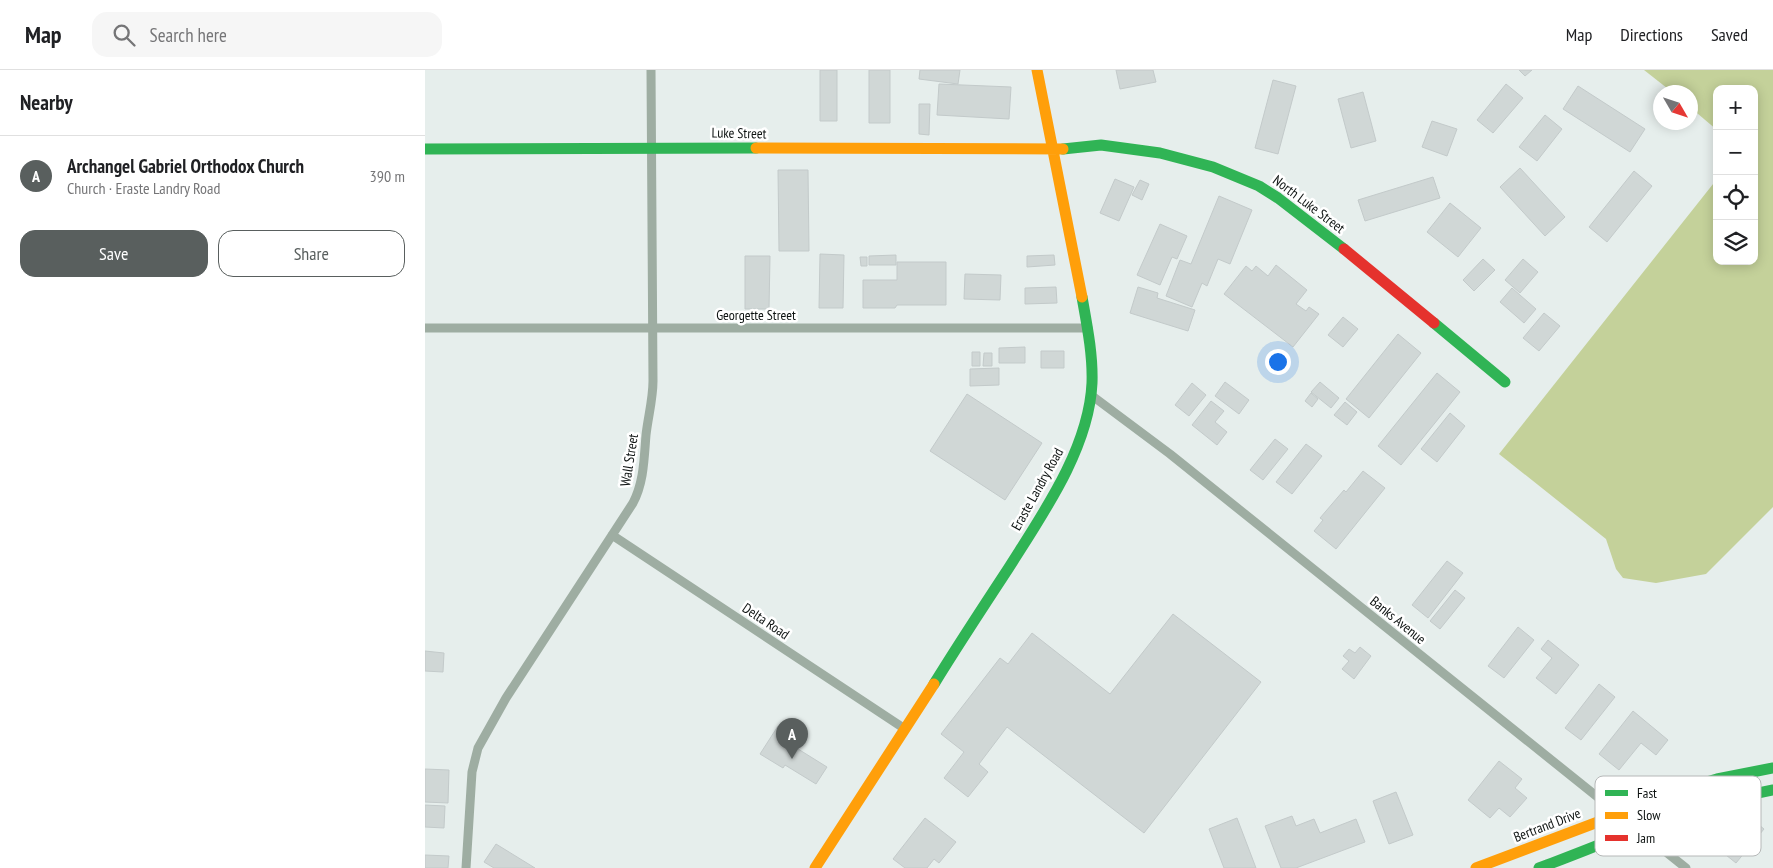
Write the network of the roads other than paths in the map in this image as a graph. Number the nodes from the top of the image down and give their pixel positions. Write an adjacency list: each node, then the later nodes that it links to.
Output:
1 (651, 70): 3 (street, Wall Street)
2 (1037, 70): 5 (street, Eraste Landry Road)
3 (652, 147): 4 (street, Luke Street); 5 (street, Luke Street); 8 (street, Wall Street)
4 (425, 149)
5 (1053, 150): 7 (street, Eraste Landry Road); 9 (street, North Luke Street)
6 (425, 328): 8 (street, Georgette Street)
7 (1087, 328): 8 (street, Georgette Street); 10 (street, Eraste Landry Road)
8 (652, 329): 11 (street, Wall Street)
9 (1505, 382)
10 (1091, 395): 12 (street, Eraste Landry Road); 15 (street, Banks Avenue)
11 (612, 535): 12 (street, Delta Road); 19 (street, Wall Street)
12 (905, 729): 20 (street, Eraste Landry Road)
13 (1773, 768): 14 (street, Bertrand Drive)
14 (1736, 776)
15 (1595, 796)
16 (1595, 823): 21 (street, Bertrand Drive)
17 (1595, 847): 22 (street)
18 (1671, 856): 23 (street, Banks Avenue)
19 (466, 868)
20 (815, 868)
21 (1476, 868)
22 (1539, 868)
23 (1686, 868)

